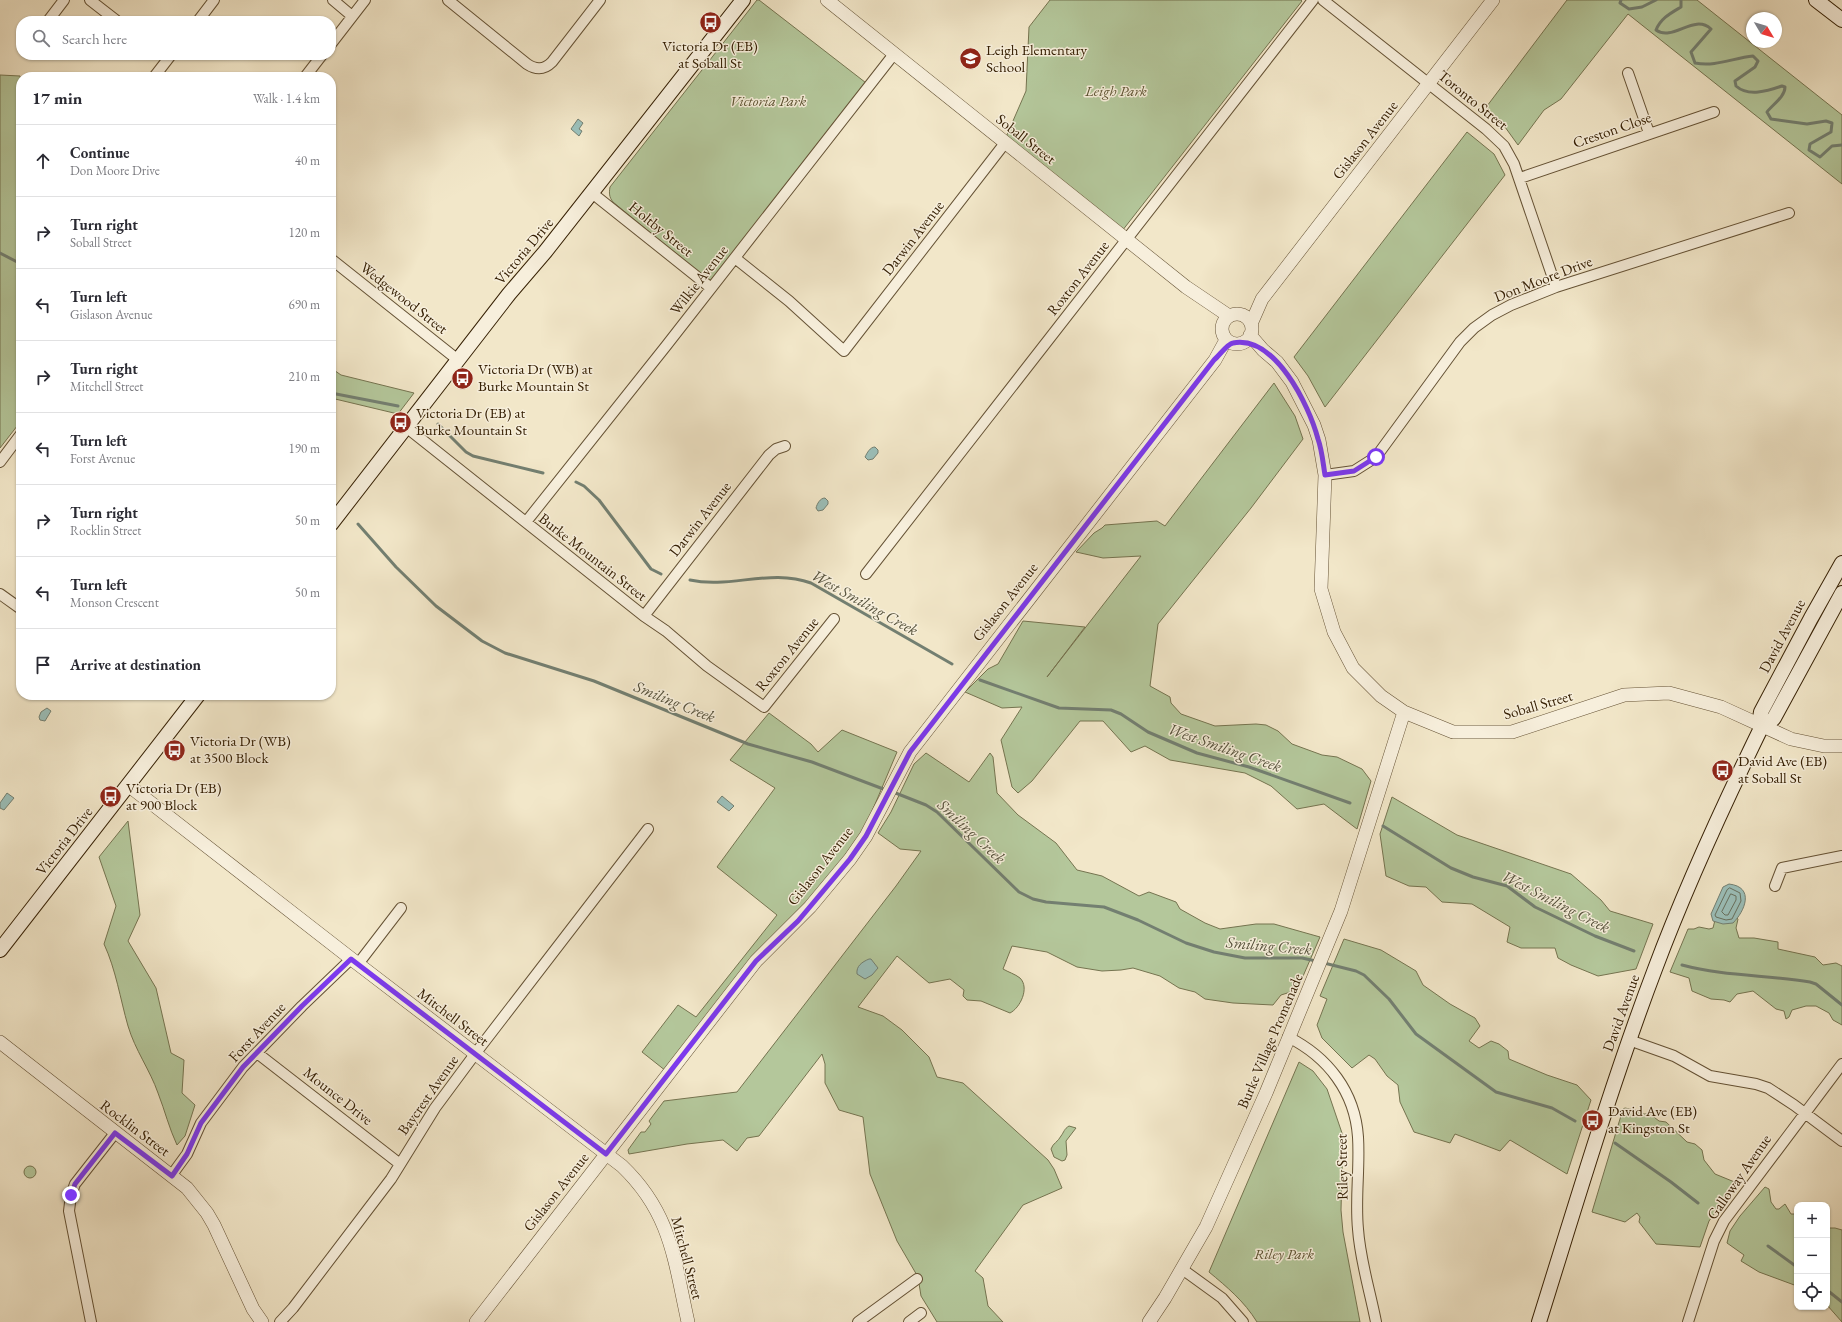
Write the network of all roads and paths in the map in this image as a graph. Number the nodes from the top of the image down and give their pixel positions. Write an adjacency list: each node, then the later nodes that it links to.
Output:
1 (64, 0): 14 (street)
2 (90, 0): 15 (street)
3 (214, 0): 16 (street)
4 (333, 0): 17 (street)
5 (365, 0): 17 (street)
6 (448, 0): 7 (street)
7 (600, 0)
8 (743, 0): 31 (main road, Victoria Drive)
9 (827, 0): 20 (street, Soball Street)
10 (1313, 0): 33 (street, Roxton Avenue)
11 (1323, 0): 26 (street, Toronto Street)
12 (1493, 0): 26 (street, Gislason Avenue)
13 (1816, 0): 18 (main road)
14 (52, 16)
15 (111, 16)
16 (202, 16)
17 (352, 16): 19 (street)
18 (1842, 20)
19 (336, 37)
20 (894, 54): 29 (street, Soball Street); 34 (street, Wilkie Avenue)
21 (164, 60): 23 (street)
22 (318, 60): 24 (street)
23 (157, 72)
24 (309, 72)
25 (1628, 73): 28 (street)
26 (1428, 83): 30 (street, Toronto Street); 38 (street, Gislason Avenue)
27 (1714, 112): 28 (street, Creston Close)
28 (1649, 133): 30 (street, Creston Close)
29 (1005, 143): 33 (street, Soball Street); 34 (street, Darwin Avenue)
30 (1520, 178): 36 (street, Toronto Street)
31 (592, 193): 37 (street, Holtby Street); 39 (main road, Victoria Drive)
32 (1789, 213): 36 (street, Don Moore Drive)
33 (1127, 240): 38 (street, Soball Street); 48 (street, Roxton Avenue)
34 (735, 258): 37 (street, Wilkie Avenue)
35 (336, 263): 39 (street, Wedgewood Street)
36 (1556, 287): 44 (street, Don Moore Drive)
37 (712, 288): 46 (street, Wilkie Avenue)
38 (1237, 330): 44 (street, Soball Street); 75 (street, Gislason Avenue)
39 (458, 360): 40 (main road, Victoria Drive)
40 (406, 427): 45 (main road, Victoria Drive); 46 (street, Burke Mountain Street)
41 (16, 441): 43 (street)
42 (785, 446): 52 (street, Darwin Avenue)
43 (0, 462)
44 (1325, 475): 56 (street, Soball Street)
45 (336, 518)
46 (526, 522): 52 (street, Burke Mountain Street)
47 (1842, 563): 57 (main road, David Avenue)
48 (866, 574)
49 (1842, 593): 57 (main road, David Avenue)
50 (0, 594): 51 (street)
51 (16, 605)
52 (644, 616): 55 (street, Burke Mountain Street)
53 (834, 619): 55 (street, Roxton Avenue)
54 (194, 700): 59 (main road, Victoria Drive)
55 (764, 707)
56 (1404, 712): 57 (street, Soball Street); 66 (street, Burke Village Promenade)
57 (1762, 726): 58 (street, Soball Street); 67 (main road, David Avenue)
58 (1842, 746)
59 (128, 785): 64 (main road, Victoria Drive); 65 (street, Mitchell Street)
60 (648, 829): 70 (street, Baycrest Avenue)
61 (1842, 856): 62 (street)
62 (1775, 886)
63 (401, 908): 65 (street, Forst Avenue)
64 (0, 950)
65 (354, 962): 69 (street, Forst Avenue); 70 (street, Mitchell Street)
66 (1288, 1037): 78 (street, Burke Village Promenade); 90 (street, Riley Street)
67 (1629, 1040): 72 (street); 91 (main road, David Avenue)
68 (0, 1042): 73 (street, Rocklin Street)
69 (257, 1053): 76 (street, Mounce Drive); 77 (street, Forst Avenue)
70 (475, 1054): 75 (street, Mitchell Street); 76 (street, Baycrest Avenue)
71 (1842, 1064): 72 (street, Galloway Avenue)
72 (1805, 1112): 74 (street); 92 (street, Galloway Avenue)
73 (115, 1133): 77 (street, Rocklin Street); 81 (street)
74 (1842, 1141)
75 (606, 1154): 84 (street, Gislason Avenue); 85 (street, Mitchell Street)
76 (400, 1164): 83 (street, Baycrest Avenue)
77 (172, 1176): 82 (street, Rocklin Street)
78 (1182, 1269): 88 (street, Burke Village Promenade); 89 (street)
79 (917, 1279): 86 (street)
80 (921, 1313): 87 (street)
81 (91, 1322)
82 (262, 1322)
83 (280, 1322)
84 (476, 1322)
85 (688, 1322)
86 (858, 1322)
87 (910, 1322)
88 (1149, 1322)
89 (1243, 1322)
90 (1376, 1322)
91 (1539, 1322)
92 (1688, 1322)

